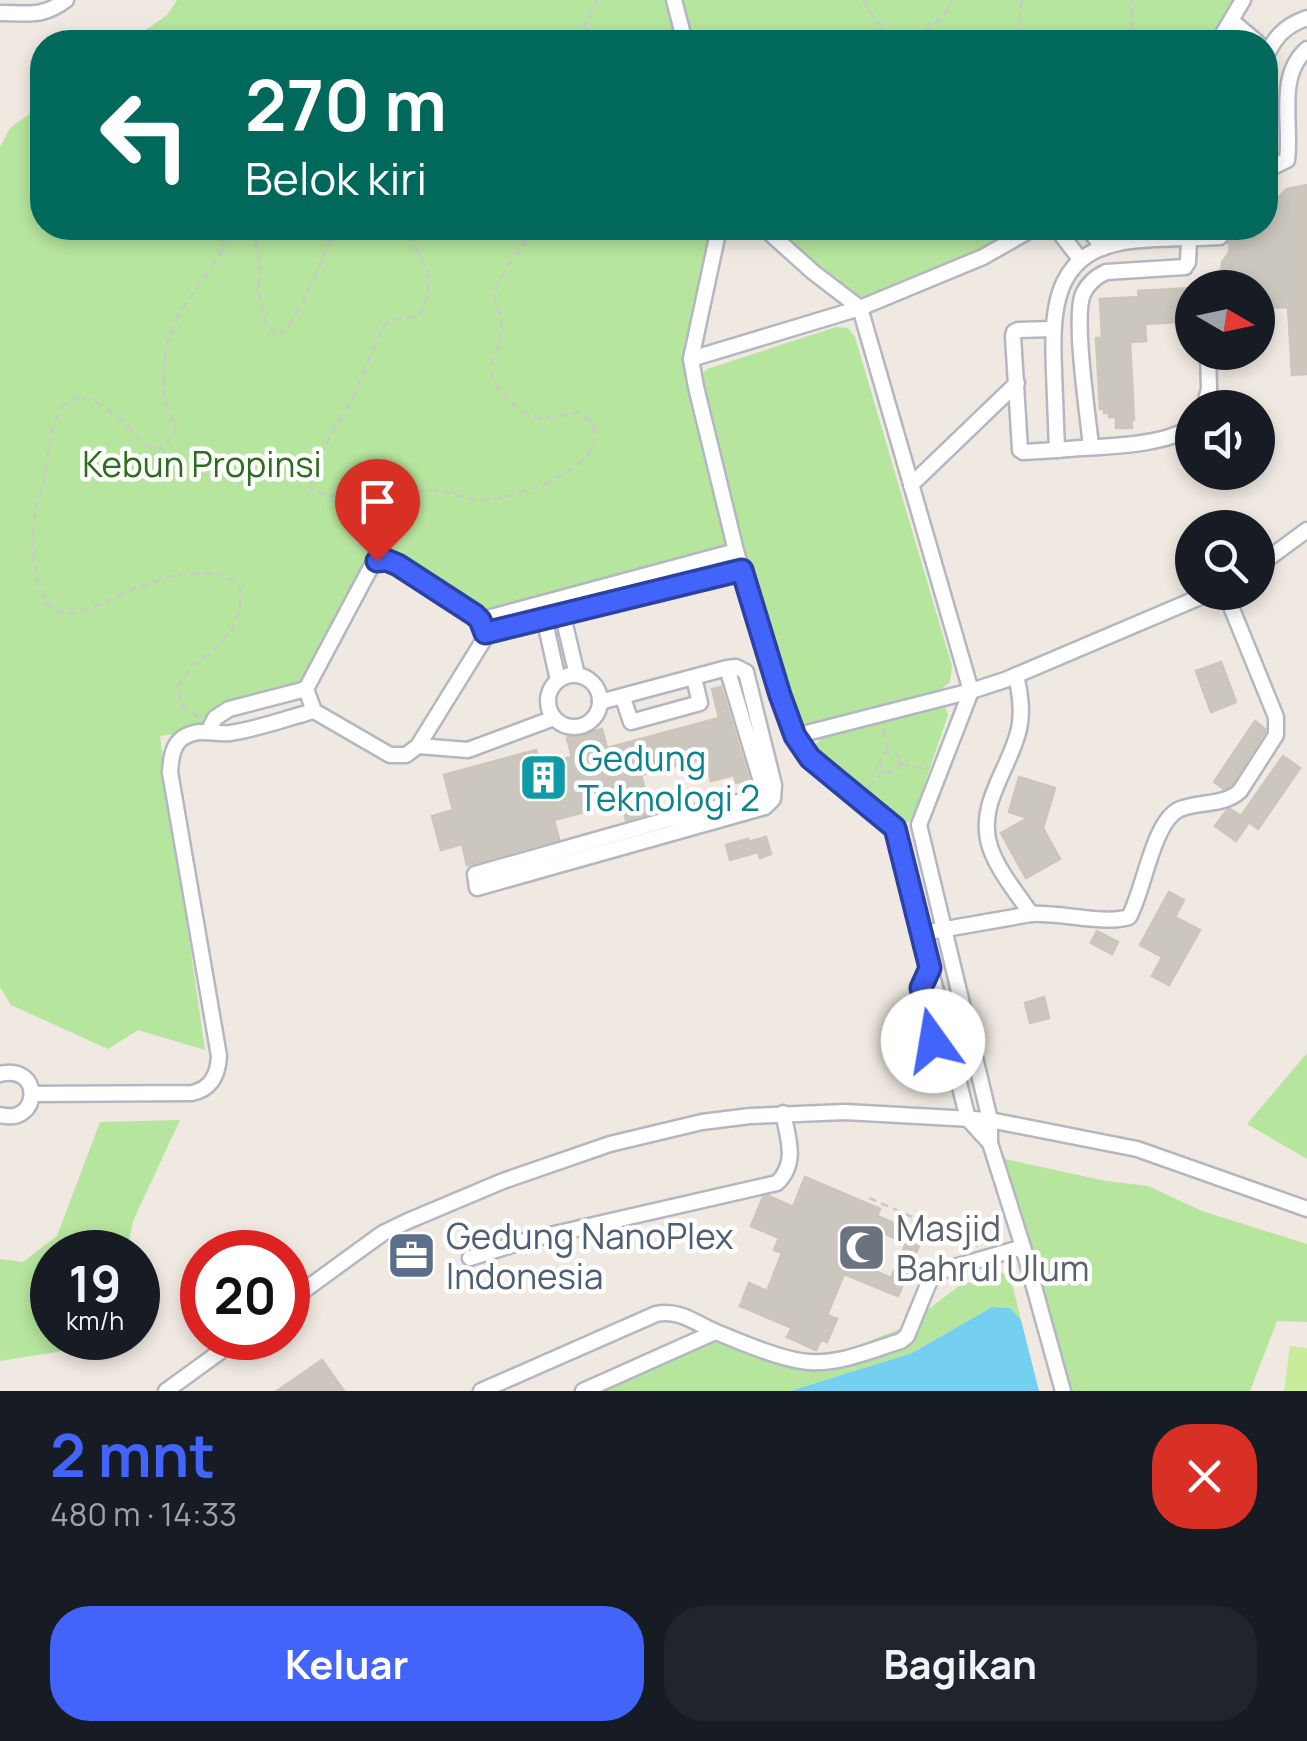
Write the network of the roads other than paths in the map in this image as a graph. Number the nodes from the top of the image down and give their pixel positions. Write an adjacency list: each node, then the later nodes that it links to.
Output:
1 (66, 0): 4 (street)
2 (674, 0): 7 (street)
3 (1244, 0): 6 (street)
4 (0, 13)
5 (1307, 18): 10 (street)
6 (1232, 21): 8 (street); 9 (street)
7 (682, 30)
8 (1226, 30)
9 (1242, 30)
10 (1278, 36)
11 (1307, 49): 12 (street)
12 (1278, 164)
13 (716, 240): 26 (street)
14 (778, 240): 24 (street)
15 (1012, 240): 24 (street)
16 (1065, 240): 22 (street)
17 (1097, 240): 21 (street)
18 (1172, 240): 20 (street)
19 (1189, 240): 23 (street)
20 (1120, 243): 21 (street); 23 (street)
21 (1103, 248): 22 (street)
22 (1080, 259): 25 (street)
23 (1120, 270): 29 (street)
24 (860, 308): 26 (street); 31 (street)
25 (1052, 329): 27 (street); 30 (street)
26 (691, 359): 33 (street)
27 (1017, 384): 30 (street); 31 (street)
28 (1175, 436): 29 (street)
29 (1092, 446): 30 (street)
30 (1058, 450)
31 (912, 485): 46 (street)
32 (1307, 530): 34 (street)
33 (736, 551): 35 (street); 36 (street)
34 (1275, 554)
35 (742, 570): 36 (street); 52 (street)
36 (561, 605): 38 (street); 41 (street)
37 (1175, 608): 42 (street)
38 (542, 610): 40 (street); 44 (street)
39 (1232, 610): 57 (street)
40 (483, 627): 45 (street); 53 (street)
41 (577, 675): 44 (street); 48 (street)
42 (1016, 675): 46 (street); 57 (street)
43 (694, 678): 47 (street); 47 (street); 56 (street)
44 (558, 680): 50 (street)
45 (306, 689): 49 (street); 51 (street)
46 (971, 691): 52 (street); 54 (street)
47 (623, 698): 48 (street)
48 (600, 702): 50 (street)
49 (314, 711): 51 (street); 53 (street)
50 (554, 718): 53 (street)
51 (207, 730): 61 (street)
52 (795, 736): 55 (street)
53 (418, 746)
54 (919, 826): 55 (street); 58 (street)
55 (895, 828): 59 (street)
56 (508, 872)
57 (1031, 914): 58 (street)
58 (944, 928): 59 (street); 65 (street)
59 (923, 933): 63 (street)
60 (1, 1072): 61 (street)
61 (32, 1094): 64 (street)
62 (784, 1113): 63 (street); 69 (street); 70 (street)
63 (968, 1119): 65 (street); 66 (street)
64 (3, 1120)
65 (990, 1120): 66 (street); 67 (street)
66 (990, 1144): 68 (street)
67 (1307, 1209)
68 (1023, 1247): 71 (street); 76 (street)
69 (470, 1258)
70 (310, 1286)
71 (715, 1332): 74 (street); 75 (street)
72 (209, 1360): 73 (street)
73 (166, 1391)
74 (481, 1391)
75 (583, 1391)
76 (1063, 1391)

